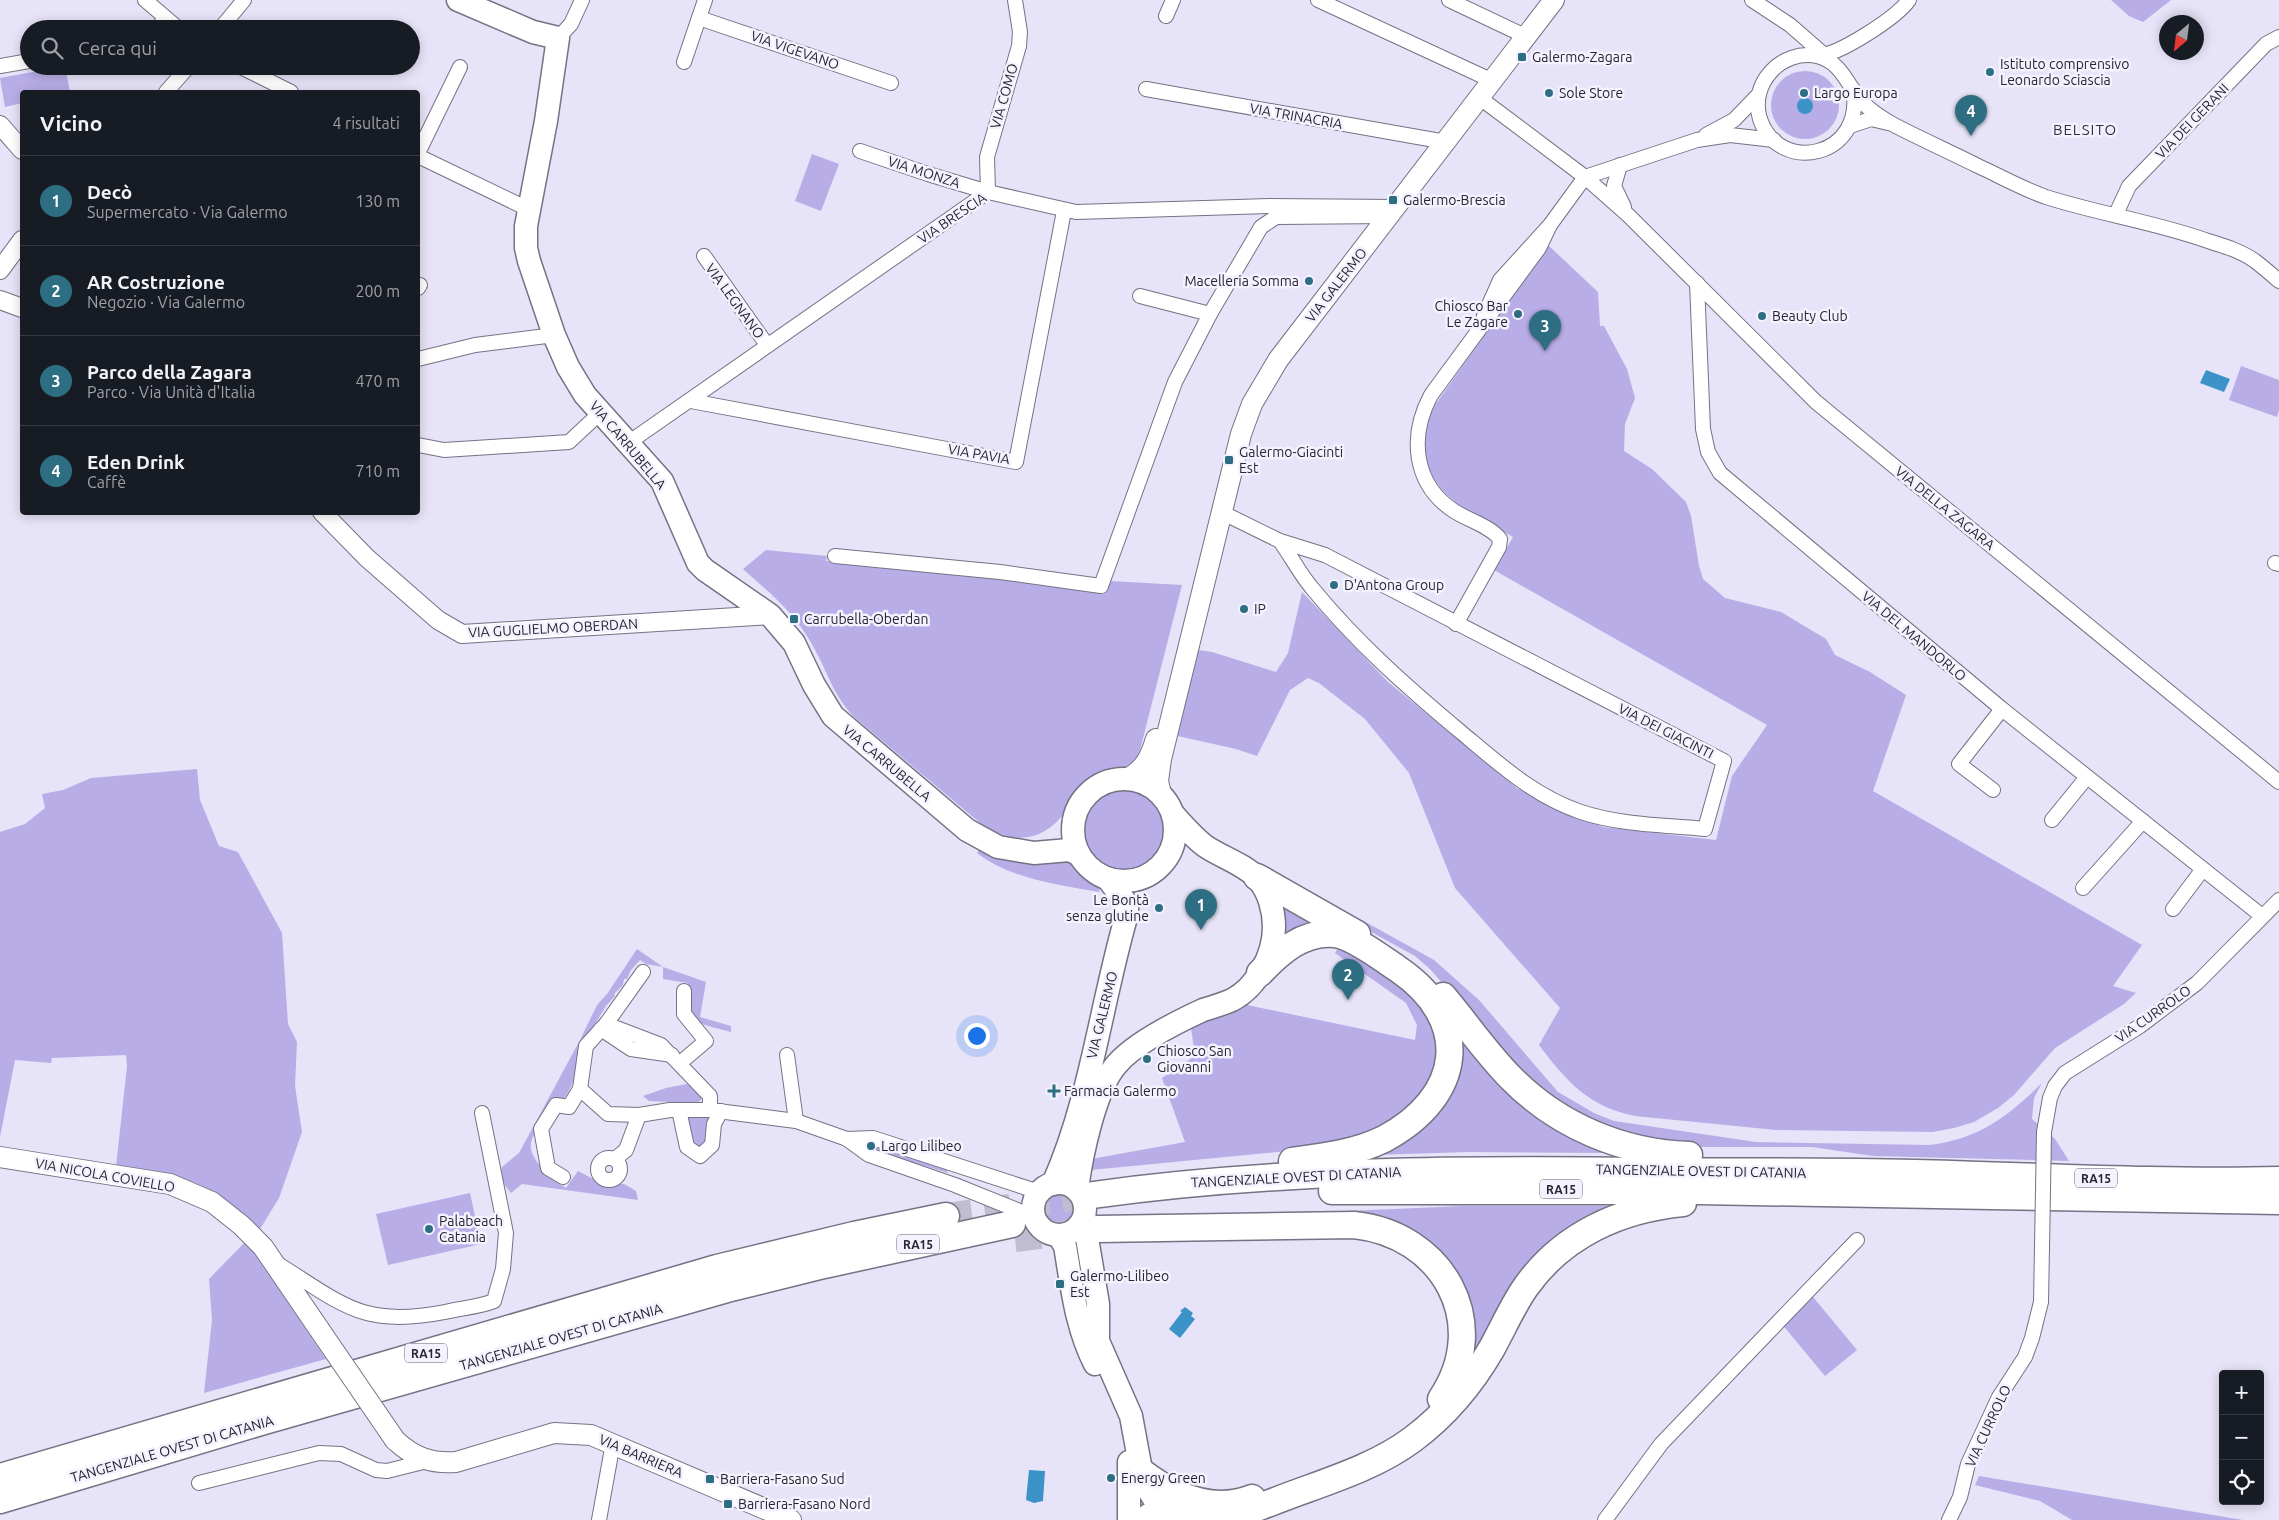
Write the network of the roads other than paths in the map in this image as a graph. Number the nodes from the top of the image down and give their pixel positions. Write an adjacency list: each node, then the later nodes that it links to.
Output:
1 (145, 0): 15 (street)
2 (244, 0): 16 (street)
3 (458, 0): 19 (main road)
4 (582, 0): 19 (street)
5 (705, 0): 14 (street)
6 (1015, 0): 49 (street, VIA COMO)
7 (1173, 0): 13 (street)
8 (1318, 0): 28 (street)
9 (1449, 0): 17 (street)
10 (1554, 0): 17 (main road, VIA GALERMO)
11 (1752, 0): 20 (street)
12 (1909, 0): 21 (street)
13 (1166, 16)
14 (699, 18): 22 (street); 29 (street, VIA VIGEVANO)
15 (159, 20)
16 (227, 20)
17 (1527, 37): 28 (main road, VIA GALERMO)
18 (2279, 37): 54 (street, VIA DEI GERANI)
19 (558, 38): 51 (main road, VIA CARRUBELLA)
20 (1808, 40): 21 (street); 21 (street)
21 (1815, 56): 31 (street); 34 (street)
22 (684, 62)
23 (20, 63): 24 (street)
24 (0, 66)
25 (460, 67): 43 (street)
26 (181, 75): 32 (street)
27 (256, 75): 33 (street)
28 (1493, 82): 35 (main road, VIA GALERMO)
29 (891, 83)
30 (1146, 89): 41 (street, VIA TRINACRIA)
31 (1853, 89): 36 (street); 38 (street)
32 (168, 90)
33 (287, 90)
34 (1759, 94): 39 (street); 40 (street)
35 (1480, 98): 41 (main road, VIA GALERMO); 48 (street)
36 (1891, 124): 38 (street); 54 (street)
37 (0, 125): 42 (street)
38 (1850, 126): 40 (street)
39 (1697, 140): 40 (street); 46 (street)
40 (1774, 140)
41 (1446, 142): 53 (main road, VIA GALERMO)
42 (20, 148)
43 (420, 150)
44 (860, 150): 49 (street, VIA MONZA)
45 (420, 155): 51 (street)
46 (1620, 165): 47 (street); 50 (street)
47 (1600, 171): 48 (street); 50 (street)
48 (1585, 177): 55 (street); 78 (street)
49 (988, 192): 52 (street, VIA BRESCIA); 66 (street, VIA BRESCIA)
50 (1616, 194): 55 (street)
51 (528, 209): 65 (main road, VIA CARRUBELLA)
52 (1064, 211): 53 (street, VIA BRESCIA); 68 (street, VIA PAVIA)
53 (1394, 211): 64 (street); 72 (main road, VIA GALERMO)
54 (2116, 214): 59 (street)
55 (1628, 215): 60 (street, VIA DELLA ZAGARA)
56 (20, 243): 58 (street)
57 (704, 256): 66 (street, VIA LEGNANO)
58 (0, 270)
59 (2279, 281)
60 (1697, 283): 79 (street, VIA DEL MANDORLO); 82 (street, VIA DELLA ZAGARA)
61 (1140, 296): 64 (street)
62 (0, 300): 63 (street)
63 (20, 307)
64 (1210, 314): 75 (street)
65 (554, 336): 67 (street); 69 (main road, VIA CARRUBELLA)
66 (767, 345): 68 (street, VIA BRESCIA)
67 (420, 359)
68 (691, 400): 70 (street, VIA BRESCIA)
69 (600, 412): 70 (main road, VIA CARRUBELLA); 71 (street)
70 (628, 443): 77 (main road, VIA CARRUBELLA)
71 (420, 445)
72 (1221, 512): 74 (street, VIA DEI GIACINTI); 76 (main road, VIA GALERMO)
73 (325, 515): 77 (street, VIA GUGLIELMO OBERDAN)
74 (1280, 541): 78 (street, VIA DEI GIACINTI); 78 (street, VIA DEI GIACINTI)
75 (835, 556)
76 (1197, 609): 81 (main road); 84 (main road)
77 (770, 615): 89 (main road, VIA CARRUBELLA)
78 (1456, 624)
79 (2002, 709): 80 (street, VIA DEL MANDORLO); 83 (street)
80 (2087, 777): 87 (street); 88 (street, VIA DEL MANDORLO)
81 (1127, 778): 84 (main road); 86 (main road)
82 (2279, 782)
83 (1993, 790)
84 (1161, 794): 85 (main road)
85 (1173, 814): 92 (main road, VIA GALERMO); 93 (main road)
86 (1074, 815): 89 (main road); 90 (main road)
87 (2052, 820)
88 (2142, 821): 91 (street, VIA DEL MANDORLO); 94 (street)
89 (1011, 850): 90 (main road, VIA CARRUBELLA)
90 (1078, 854): 93 (main road)
91 (2203, 869): 96 (street); 97 (street, VIA DEL MANDORLO)
92 (1257, 878): 99 (main road, VIA GALERMO); 114 (highway)
93 (1108, 879): 117 (main road, VIA GALERMO)
94 (2083, 888)
95 (2279, 900): 97 (street, VIA CURROLO)
96 (2173, 909)
97 (2262, 916): 137 (street, VIA CURROLO, bridge)
98 (643, 972): 101 (street)
99 (1260, 973): 121 (main road, VIA GALERMO); 121 (highway)
100 (684, 991): 103 (street)
101 (603, 1027): 103 (street); 104 (street)
102 (786, 1055): 109 (street)
103 (676, 1059): 106 (street)
104 (580, 1090): 108 (street); 115 (street)
105 (679, 1110): 106 (street); 106 (street); 108 (street)
106 (715, 1110): 109 (street)
107 (482, 1113): 125 (street)
108 (639, 1115): 112 (street)
109 (796, 1121): 110 (street)
110 (847, 1139): 113 (street); 119 (street)
111 (0, 1157): 125 (main road, VIA NICOLA COVIELLO)
112 (615, 1159)
113 (960, 1167): 117 (street); 119 (street)
114 (1793, 1172): 116 (highway, TANGENZIALE OVEST DI CATANIA / RA15); 121 (highway, TANGENZIALE OVEST DI CATANIA / RA15)
115 (563, 1177)
116 (2279, 1180)
117 (1046, 1188): 121 (main road); 122 (main road, VIA GALERMO)
118 (2028, 1195): 120 (highway, TANGENZIALE OVEST DI CATANIA / RA15); 121 (highway, TANGENZIALE OVEST DI CATANIA / RA15); 132 (highway)
119 (948, 1201): 122 (street); 129 (highway, TANGENZIALE OVEST DI CATANIA / RA15)
120 (2279, 1201)
121 (1090, 1204): 123 (main road); 128 (main road, VIA GALERMO); 132 (highway)
122 (1021, 1228): 123 (main road); 131 (highway, TANGENZIALE OVEST DI CATANIA / RA15)
123 (1059, 1236): 133 (main road)
124 (1857, 1240): 136 (street)
125 (273, 1261): 127 (main road, VIA BARRIERA, bridge)
126 (613, 1444): 127 (main road, VIA BARRIERA); 134 (street); 135 (main road, VIA BARRIERA)
127 (427, 1461): 130 (street, VIA BARRIERA)
128 (1139, 1470): 132 (highway); 133 (main road, VIA GALERMO)
129 (0, 1477)
130 (199, 1483)
131 (0, 1500)
132 (1233, 1512): 133 (highway)
133 (1146, 1518)
134 (599, 1520)
135 (791, 1520)
136 (1605, 1520)
137 (1949, 1520)

